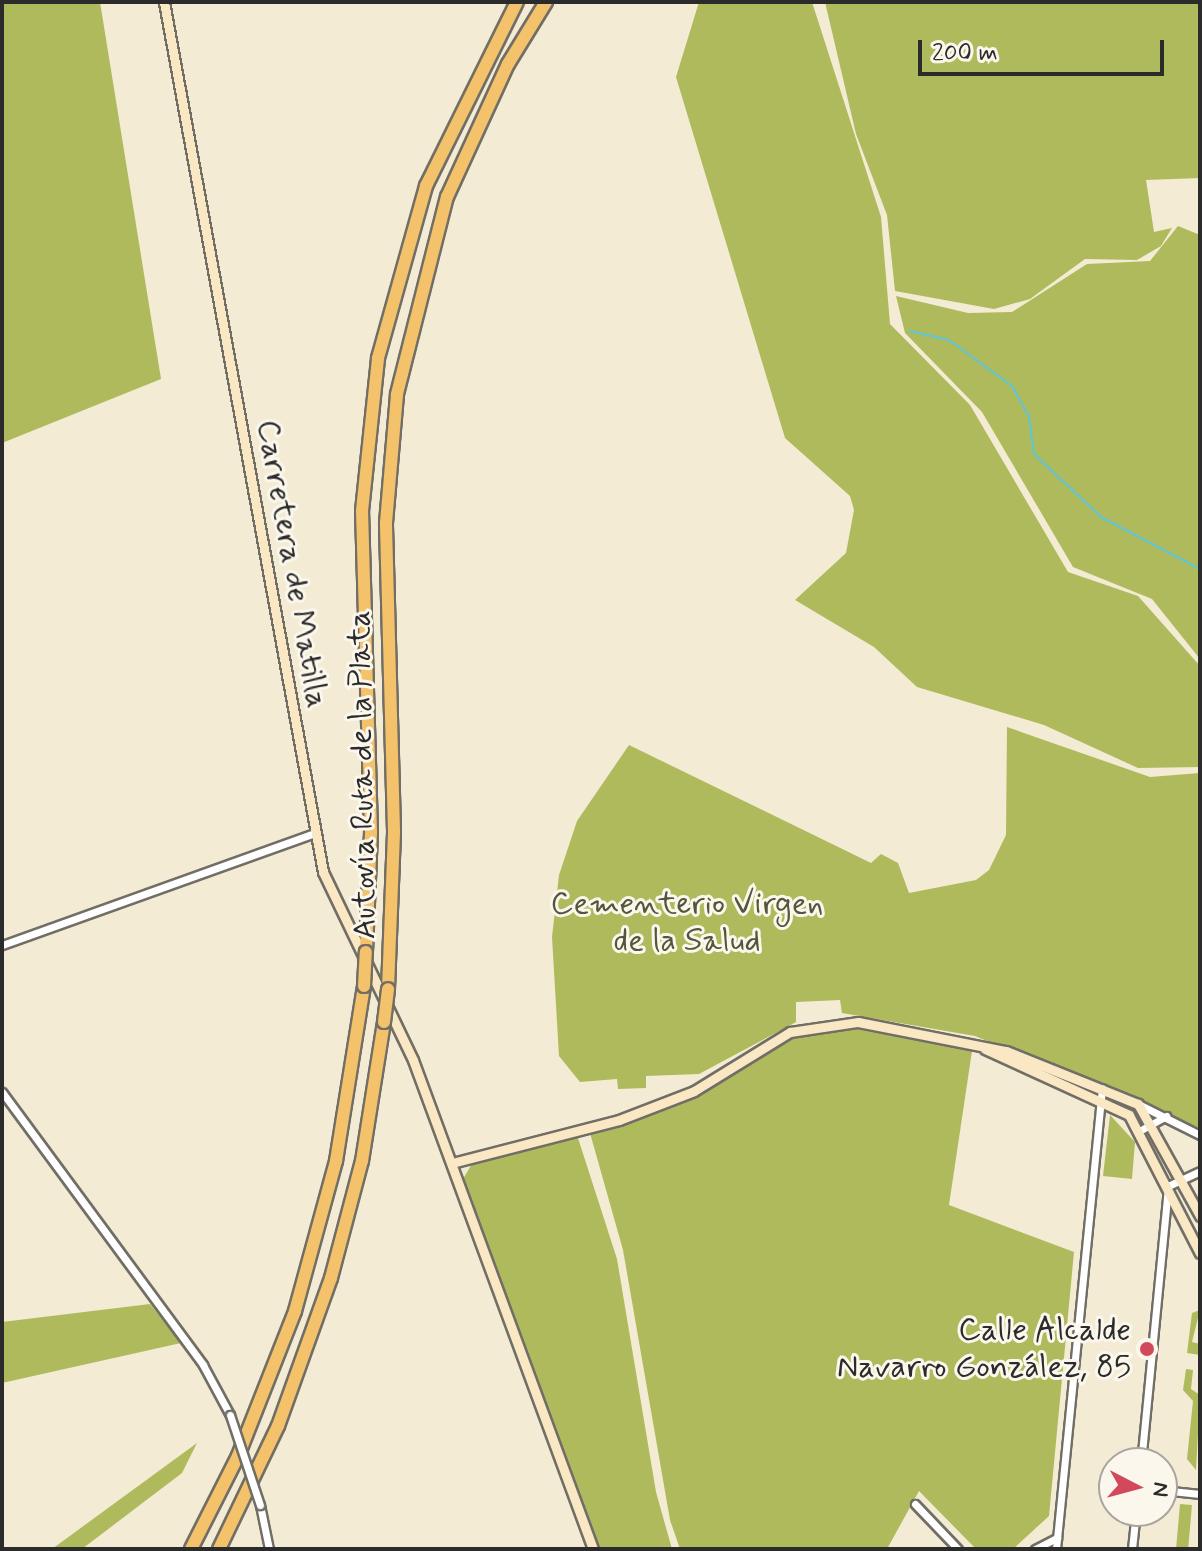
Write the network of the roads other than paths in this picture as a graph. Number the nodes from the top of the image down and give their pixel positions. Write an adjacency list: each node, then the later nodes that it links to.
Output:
1 (164, 2): 4 (street, Carretera de Matilla)
2 (517, 2): 21 (highway, Autovía Ruta de la Plata, bridge)
3 (546, 2): 30 (highway, Autovía Ruta de la Plata, bridge)
4 (315, 833): 5 (street); 13 (street, Carretera de Matilla)
5 (2, 945)
6 (2, 1092): 31 (street, bridge)
7 (1101, 1093): 8 (street); 11 (street); 13 (street); 27 (street)
8 (1138, 1104): 9 (street); 10 (street)
9 (1166, 1116): 10 (street); 12 (street)
10 (1154, 1121): 11 (street); 15 (street)
11 (1141, 1130): 16 (street)
12 (1200, 1135)
13 (452, 1163): 32 (street, Carretera de Matilla)
14 (1200, 1171): 15 (street)
15 (1181, 1175): 16 (street); 18 (street)
16 (1168, 1186): 17 (street); 19 (street)
17 (1182, 1215): 19 (street); 20 (street)
18 (1200, 1216)
19 (1166, 1217): 22 (street)
20 (1200, 1253)
21 (266, 1391): 28 (highway); 29 (highway, Autovía Ruta de la Plata)
22 (1143, 1447)
23 (1178, 1492): 24 (street)
24 (1200, 1494)
25 (915, 1504): 33 (street)
26 (1134, 1527): 36 (street)
27 (1057, 1538): 34 (street); 35 (street)
28 (184, 1549)
29 (191, 1549)
30 (222, 1549)
31 (269, 1549)
32 (593, 1549)
33 (958, 1549)
34 (1035, 1549)
35 (1056, 1549)
36 (1132, 1549)

